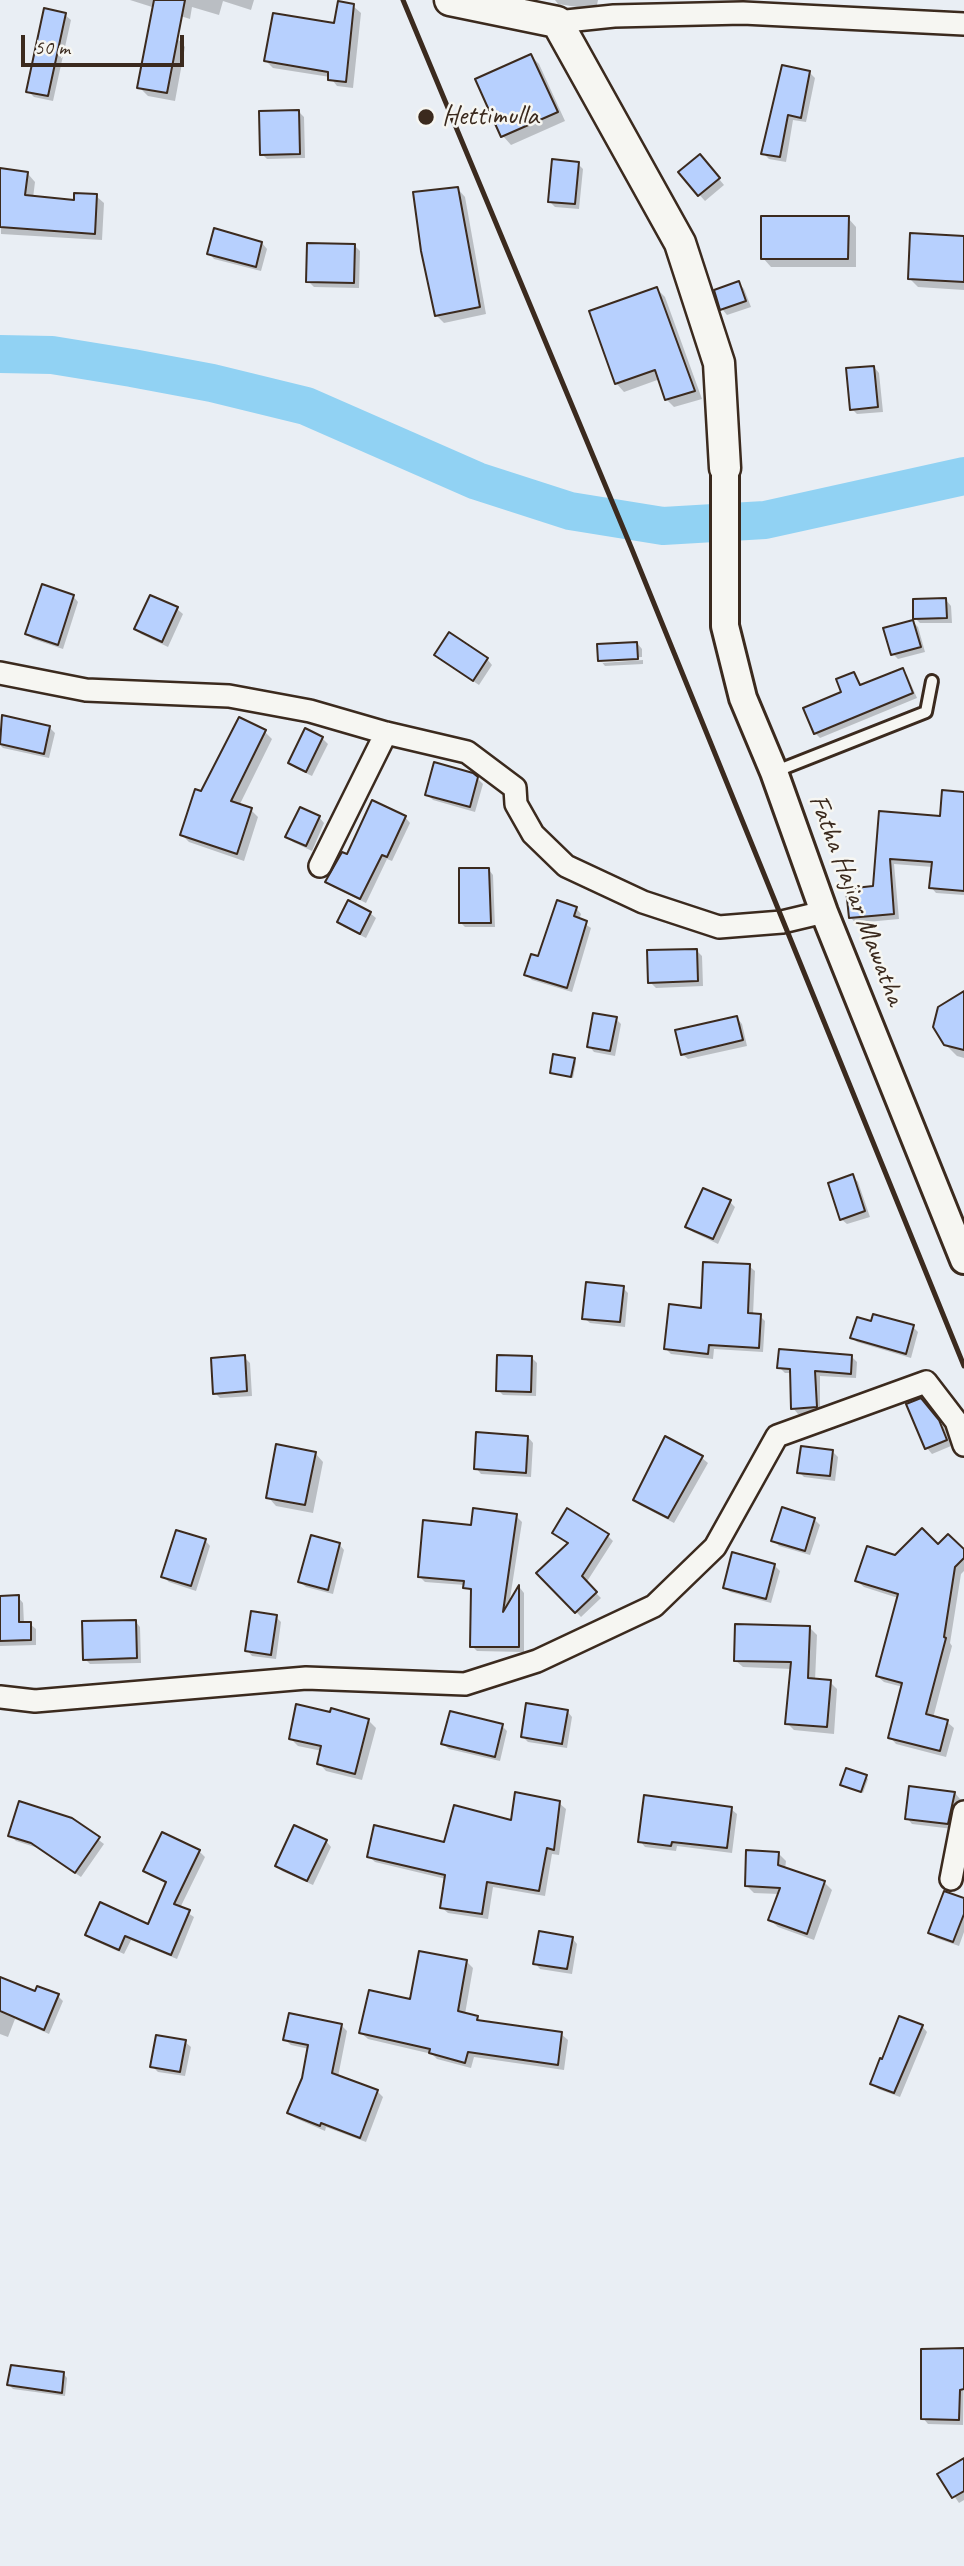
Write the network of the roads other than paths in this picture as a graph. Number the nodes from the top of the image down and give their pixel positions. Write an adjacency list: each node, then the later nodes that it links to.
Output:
1 (450, 0): 2 (main road)
2 (489, 4): 4 (main road)
3 (894, 10): 4 (street); 5 (street)
4 (556, 22): 6 (main road)
5 (964, 23)
6 (725, 468): 10 (street, Fatha Hajiar Mawatha)
7 (0, 673): 9 (street)
8 (932, 681): 10 (lane)
9 (386, 733): 11 (street); 12 (street)
10 (774, 772): 12 (street, Fatha Hajiar Mawatha)
11 (320, 866)
12 (824, 912): 13 (street, Fatha Hajiar Mawatha)
13 (964, 1260)
14 (964, 1445): 15 (street)
15 (0, 1697)
16 (964, 1812): 17 (street)
17 (951, 1879)

